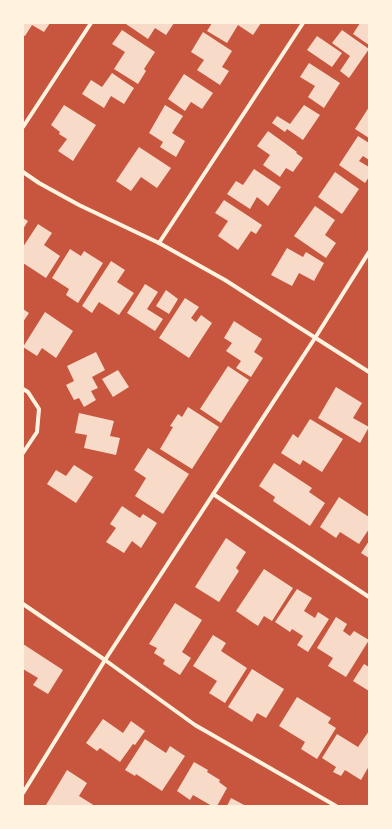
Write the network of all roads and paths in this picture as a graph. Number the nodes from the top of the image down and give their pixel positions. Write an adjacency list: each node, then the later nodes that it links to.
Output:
1 (91, 23): 3 (street)
2 (303, 23): 5 (street)
3 (23, 127)
4 (23, 172): 5 (street)
5 (159, 243): 7 (street)
6 (369, 252): 7 (street)
7 (315, 338): 8 (street); 11 (street)
8 (369, 372)
9 (23, 389): 10 (street)
10 (23, 453)
11 (214, 494): 12 (street); 14 (street)
12 (369, 596)
13 (23, 604): 14 (street)
14 (105, 660): 15 (street); 16 (street)
15 (23, 793)
16 (336, 806)

